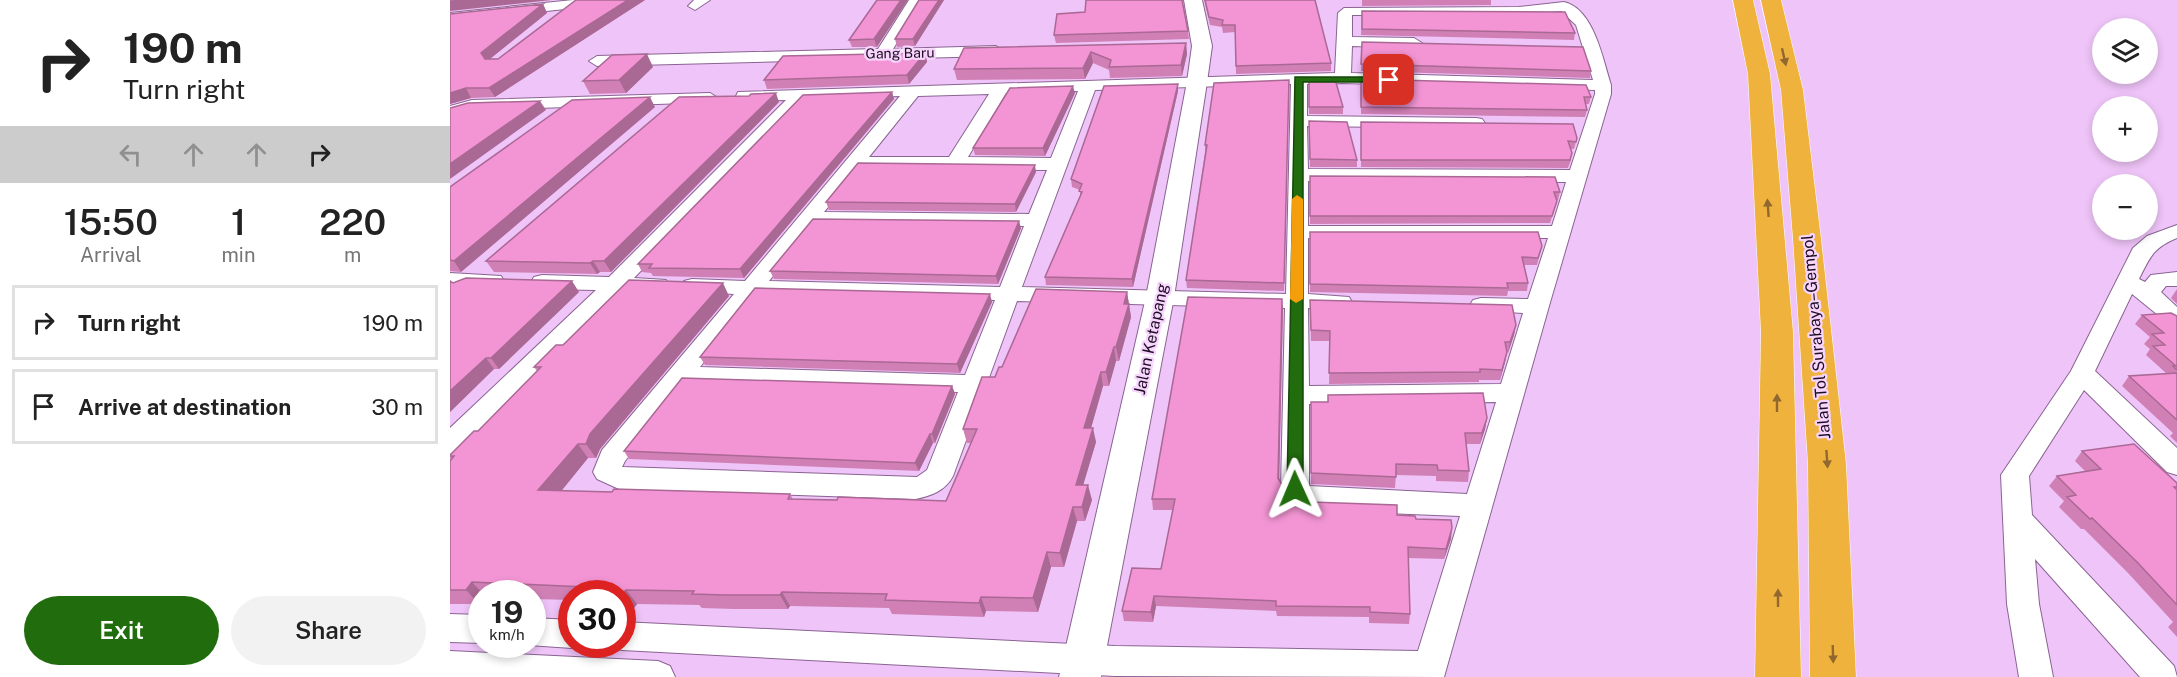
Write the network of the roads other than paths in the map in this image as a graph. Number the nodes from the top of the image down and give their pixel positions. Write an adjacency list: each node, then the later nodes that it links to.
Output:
1 (916, 0): 12 (street)
2 (1193, 0): 16 (street, Jalan Ketapang)
3 (1743, 0): 68 (highway, one-way to 3)
4 (1771, 0): 69 (highway, Jalan Tol Surabaya–Gempol, one-way to 69)
5 (580, 2): 7 (street); 8 (street)
6 (1562, 3): 9 (street); 17 (street)
7 (450, 16)
8 (550, 20)
9 (1344, 41): 10 (street); 14 (street)
10 (1427, 43)
11 (1013, 50): 12 (street, Gang Baru)
12 (883, 53): 13 (street, Gang Baru)
13 (597, 61)
14 (1343, 78): 15 (street); 17 (street)
15 (1299, 79): 16 (street); 26 (street)
16 (1197, 82): 18 (street); 46 (street, Jalan Ketapang)
17 (1603, 85): 33 (street)
18 (1088, 86): 19 (street); 31 (street)
19 (1000, 88): 20 (street); 30 (street)
20 (913, 91): 21 (street); 29 (street)
21 (800, 95): 22 (street); 41 (street)
22 (678, 99): 23 (street); 25 (street)
23 (572, 102): 24 (street); 27 (street)
24 (450, 112)
25 (652, 121)
26 (1298, 121): 28 (street); 32 (street)
27 (544, 122)
28 (1498, 123)
29 (856, 162): 30 (street); 34 (street)
30 (955, 163): 31 (street)
31 (1059, 164): 35 (street)
32 (1298, 175): 33 (street); 37 (street)
33 (1576, 176): 38 (street)
34 (809, 218): 35 (street); 43 (street)
35 (1037, 220): 45 (street)
36 (2177, 231): 44 (street)
37 (1297, 232): 38 (street); 47 (street)
38 (1559, 232): 50 (street)
39 (484, 266): 42 (street)
40 (2177, 279): 44 (street)
41 (615, 284): 42 (street); 43 (street); 57 (street)
42 (456, 285)
43 (752, 287): 45 (street); 53 (street)
44 (2138, 288): 51 (street); 52 (street)
45 (1009, 294): 46 (street); 54 (street)
46 (1160, 297): 47 (street); 65 (street, Jalan Ketapang)
47 (1296, 301): 48 (street); 56 (street)
48 (1367, 303)
49 (1461, 305): 50 (street)
50 (1537, 306): 55 (street)
51 (2177, 319)
52 (2082, 373): 58 (street); 60 (street)
53 (680, 375): 54 (street); 54 (street)
54 (975, 384)
55 (1511, 393): 56 (street); 59 (street)
56 (1295, 395): 59 (street)
57 (450, 444)
58 (2177, 465)
59 (1478, 506): 66 (street)
60 (2016, 517): 70 (street); 71 (street)
61 (450, 627): 62 (street)
62 (468, 628)
63 (636, 637): 65 (street)
64 (450, 666): 67 (street)
65 (1082, 668): 66 (street)
66 (1428, 672)
67 (658, 677)
68 (1778, 677)
69 (1833, 677)
70 (2036, 677)
71 (2162, 677)

